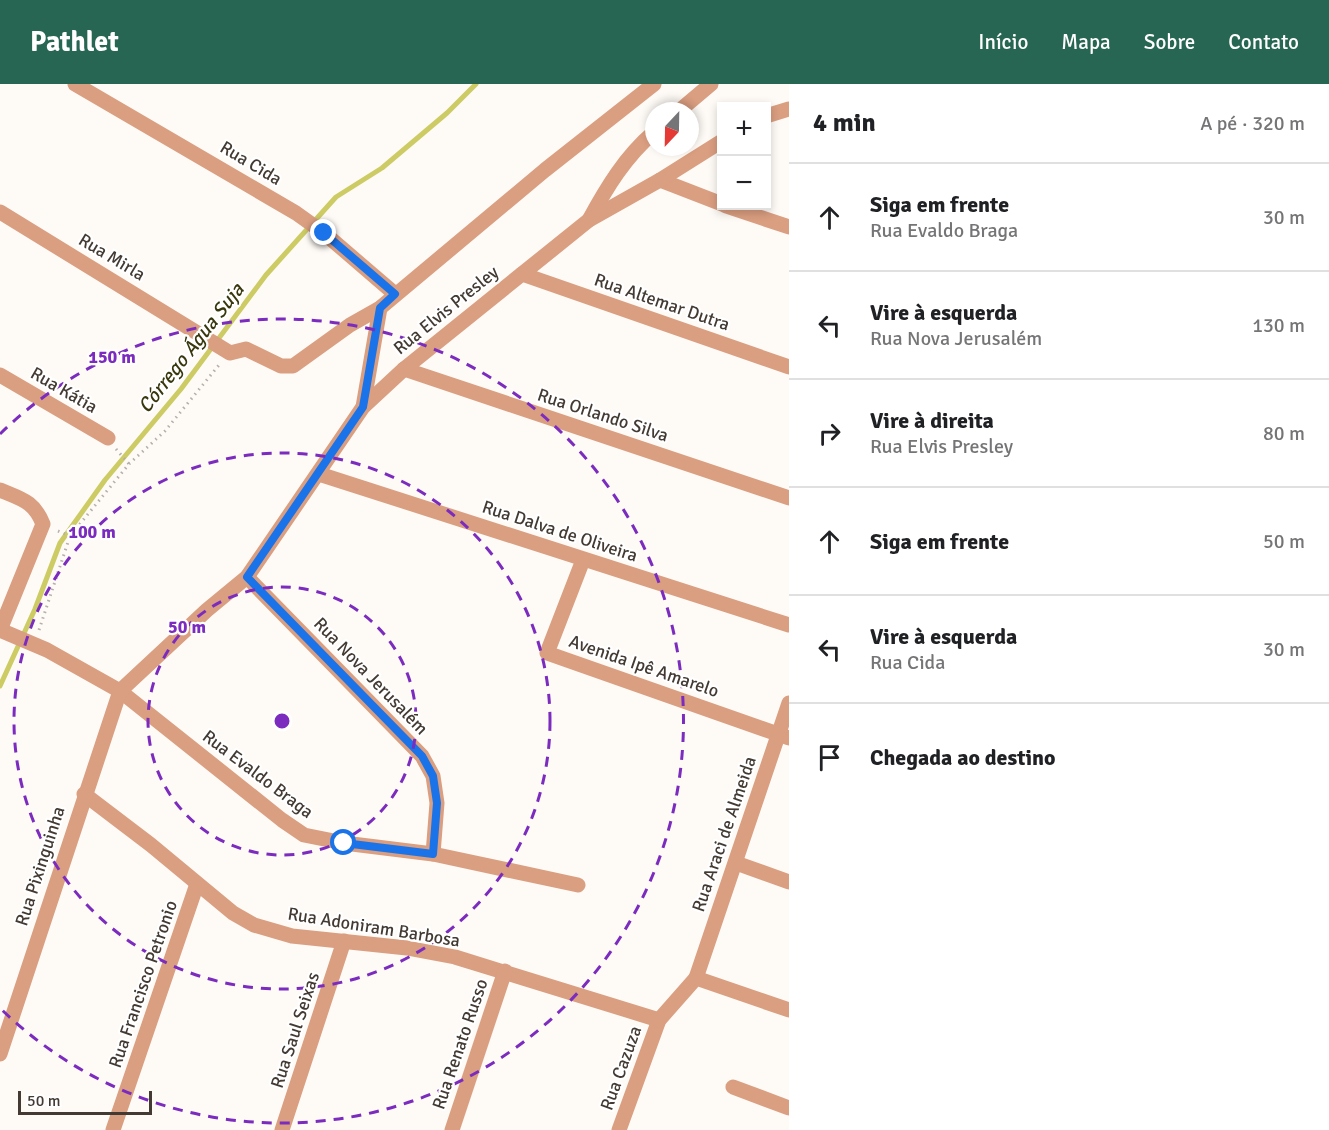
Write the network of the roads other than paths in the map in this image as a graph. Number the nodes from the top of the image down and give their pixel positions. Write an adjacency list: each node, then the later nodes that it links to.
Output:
1 (75, 84): 16 (street, Rua Cida)
2 (654, 84): 16 (street)
3 (711, 84): 4 (street)
4 (690, 102)
5 (789, 109): 6 (street)
6 (771, 114)
7 (645, 139): 13 (street)
8 (717, 144): 9 (street, Rua Elvis Presley)
9 (660, 180): 10 (street); 13 (street, Rua Elvis Presley)
10 (717, 202)
11 (739, 210): 14 (street)
12 (0, 212): 17 (street, Rua Mirla)
13 (589, 220): 15 (street, Rua Elvis Presley)
14 (789, 227)
15 (522, 274): 18 (street, Rua Altemar Dutra); 19 (street, Rua Elvis Presley)
16 (395, 294): 17 (street)
17 (380, 308): 21 (street)
18 (789, 367)
19 (404, 369): 21 (street, Rua Elvis Presley); 25 (street, Rua Orlando Silva)
20 (0, 375): 22 (street, Rua Kátia)
21 (363, 407): 23 (street, Rua Elvis Presley)
22 (108, 438)
23 (319, 474): 26 (street, Rua Dalva de Oliveira); 27 (street, Rua Elvis Presley)
24 (0, 490): 29 (street)
25 (789, 498)
26 (583, 560): 28 (street, Rua Dalva de Oliveira); 32 (street, Avenida Ipê Amarelo)
27 (247, 577): 30 (street, Rua Elvis Presley); 34 (street, Rua Nova Jerusalém)
28 (789, 625)
29 (2, 631): 30 (street, Rua Evaldo Braga)
30 (120, 691): 33 (street, Rua Pixinguinha); 34 (street, Rua Evaldo Braga)
31 (789, 703): 32 (street, Rua Araci de Almeida)
32 (784, 736): 35 (street, Rua Araci de Almeida)
33 (84, 794): 37 (street, Rua Adoniram Barbosa); 44 (street, Rua Pixinguinha)
34 (433, 854): 38 (street, Rua Evaldo Braga)
35 (736, 863): 36 (street); 41 (street, Rua Araci de Almeida)
36 (789, 882)
37 (197, 884): 39 (street, Rua Adoniram Barbosa); 47 (street, Rua Francisco Petronio)
38 (578, 885)
39 (344, 941): 40 (street, Rua Adoniram Barbosa); 48 (street, Rua Saul Seixas)
40 (505, 971): 43 (street, Rua Adoniram Barbosa); 49 (street, Rua Renato Russo)
41 (696, 978): 42 (street); 43 (street)
42 (789, 1010)
43 (659, 1020): 50 (street, Rua Cazuza)
44 (0, 1054)
45 (733, 1087): 46 (street)
46 (789, 1108)
47 (113, 1130)
48 (282, 1130)
49 (452, 1130)
50 (619, 1130)

